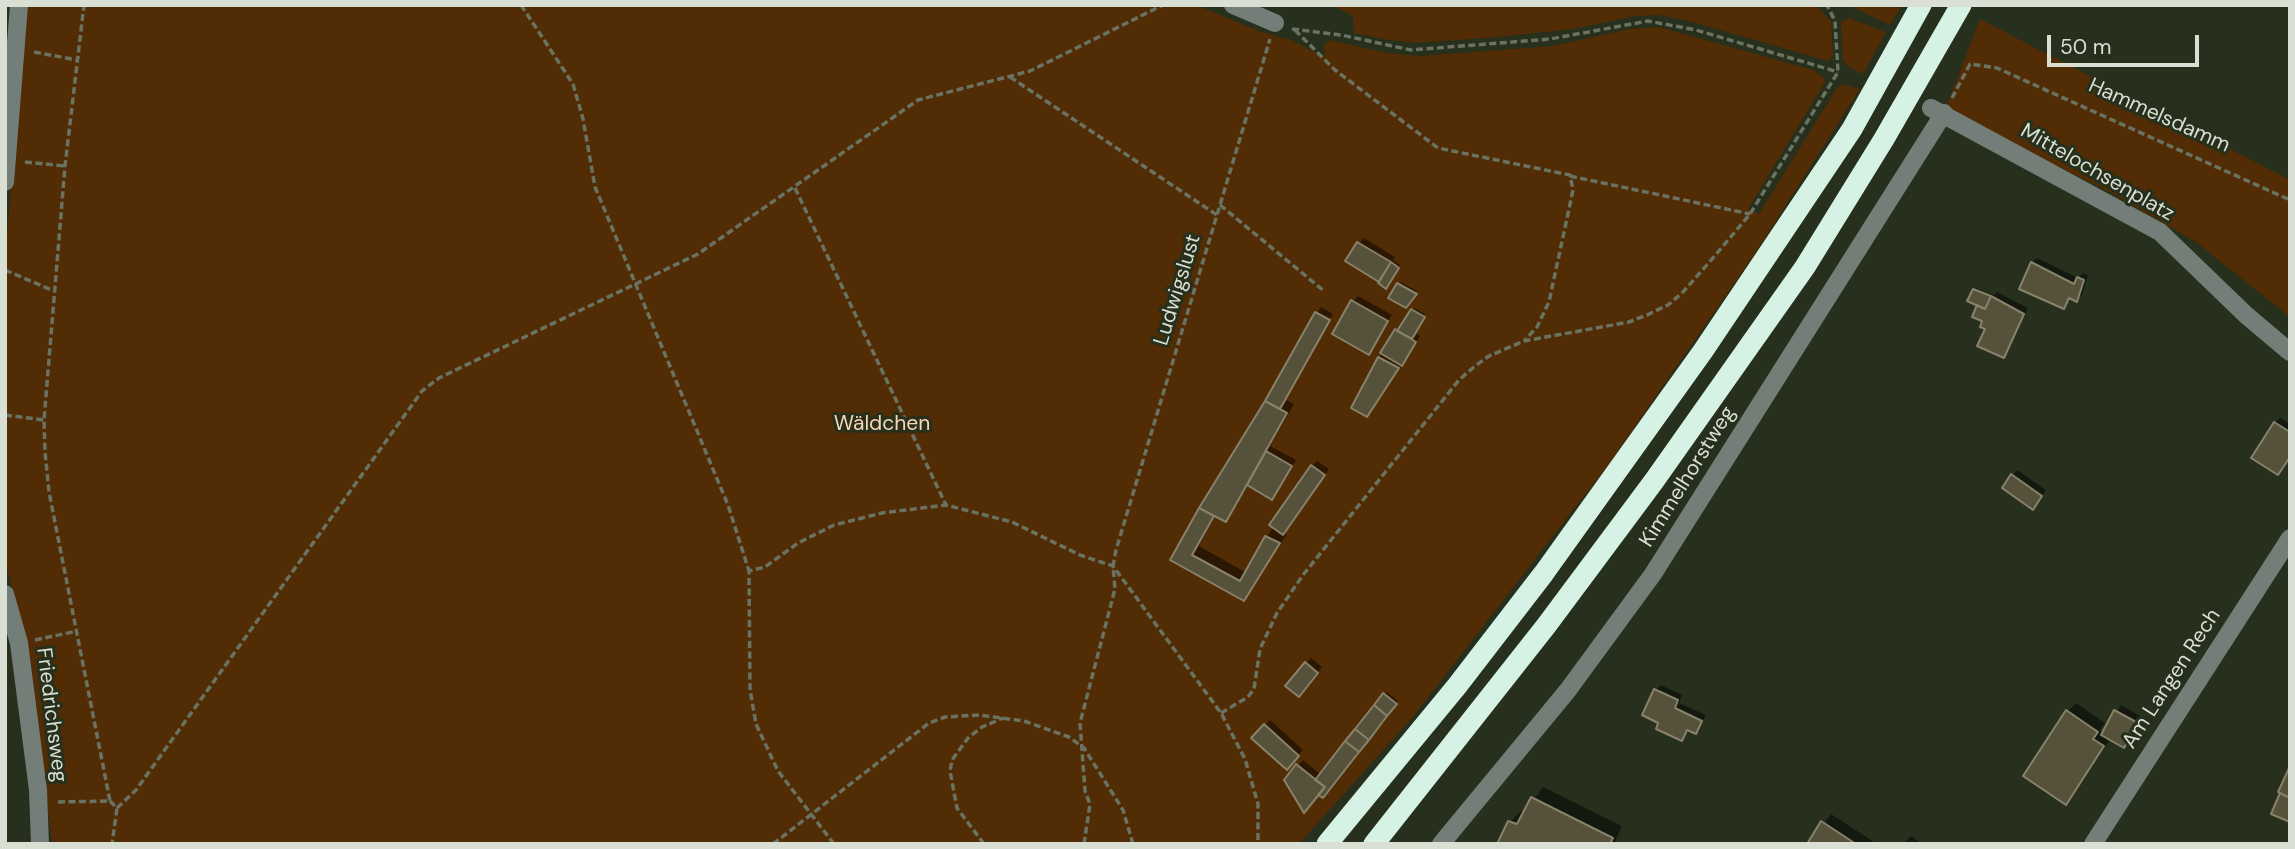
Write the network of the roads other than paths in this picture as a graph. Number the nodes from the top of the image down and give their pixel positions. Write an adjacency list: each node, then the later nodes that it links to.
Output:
1 (19, 5): 7 (street)
2 (1233, 5): 5 (street)
3 (1921, 5): 12 (highway)
4 (1961, 5): 13 (highway)
5 (1275, 23)
6 (1938, 111): 8 (street, Mittelochsenplatz); 14 (street, Kimmelhorstweg)
7 (5, 181)
8 (2290, 352)
9 (2290, 538): 15 (street, Am Langen Rech)
10 (5, 594): 11 (street, Friedrichsweg)
11 (40, 844)
12 (1327, 844)
13 (1374, 844)
14 (1440, 844)
15 (2093, 844)

